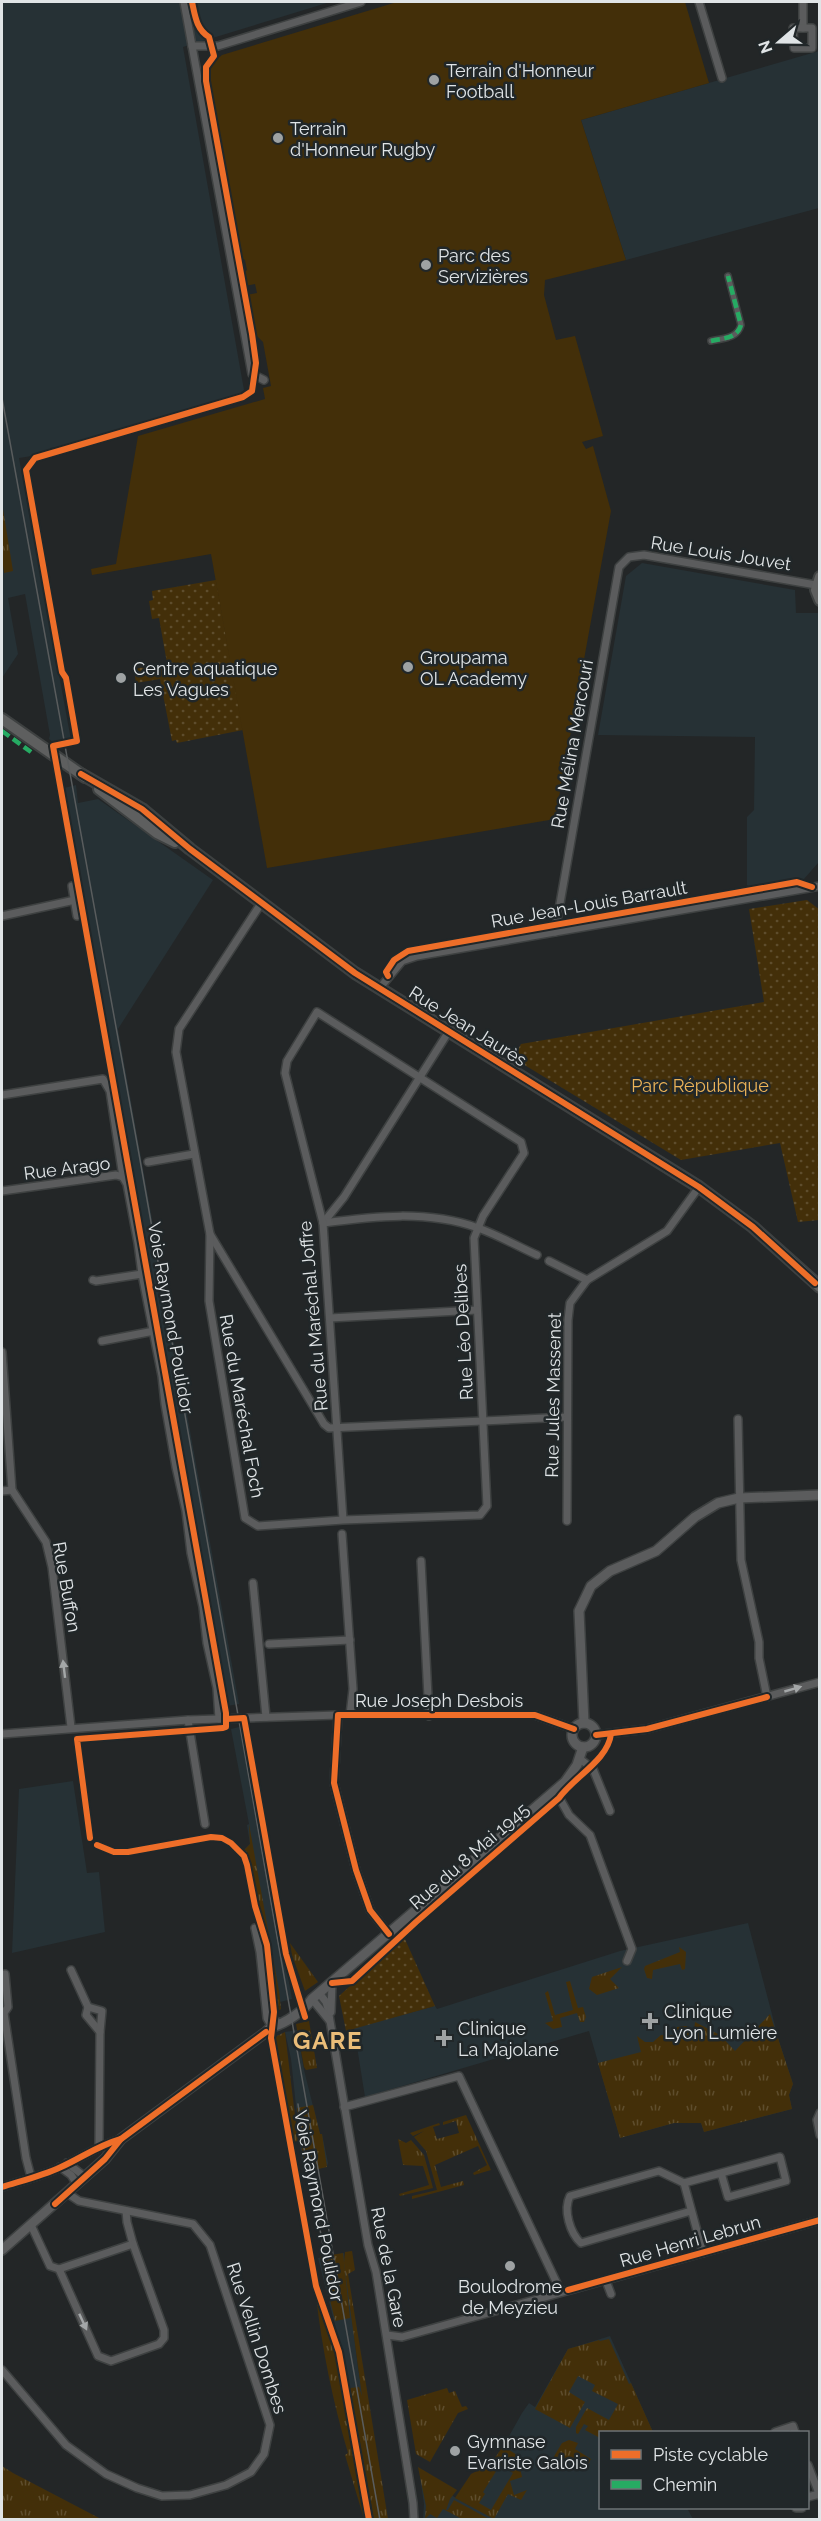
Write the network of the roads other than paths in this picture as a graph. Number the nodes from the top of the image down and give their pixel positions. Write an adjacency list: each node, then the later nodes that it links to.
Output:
1 (184, 2): 6 (street)
2 (361, 2): 6 (street)
3 (699, 2): 7 (street)
4 (803, 2): 5 (street)
5 (803, 28)
6 (192, 46): 10 (street)
7 (722, 78)
8 (728, 276): 9 (street)
9 (711, 341)
10 (264, 380)
11 (623, 562): 12 (street, Rue Louis Jouvet); 21 (street, Rue Mélina Mercouri)
12 (818, 581): 13 (main road)
13 (819, 600)
14 (2, 719): 18 (main road, Rue Jean Jaurès)
15 (72, 886): 17 (street)
16 (819, 886): 21 (street, Rue Jean-Louis Barrault)
17 (75, 900): 19 (street); 20 (street)
18 (262, 902): 22 (main road, Rue Jean Jaurès); 26 (street)
19 (2, 916)
20 (77, 916)
21 (555, 932): 22 (street, Rue Jean-Louis Barrault)
22 (379, 989): 23 (main road, Rue Jean Jaurès)
23 (449, 1031): 24 (street); 29 (main road, Rue Jean Jaurès)
24 (420, 1079): 31 (street); 31 (street, Rue du Maréchal Joffre); 32 (street, Rue Léo Delibes)
25 (2, 1095): 28 (street)
26 (194, 1154): 27 (street); 33 (street)
27 (148, 1162)
28 (123, 1177): 30 (street, Rue Arago); 36 (street, Rue Arago)
29 (699, 1187): 38 (street, Rue Jules Massenet); 39 (main road, Rue Jean Jaurès)
30 (2, 1191)
31 (323, 1223): 32 (street); 41 (street, Rue du Maréchal Joffre)
32 (477, 1228): 34 (street); 40 (street, Rue Léo Delibes)
33 (210, 1234): 48 (street); 53 (street, Rue du Maréchal Foch)
34 (537, 1255)
35 (549, 1261): 38 (street)
36 (142, 1274): 37 (street); 42 (street, Rue Arago)
37 (93, 1280)
38 (587, 1280): 45 (street, Rue Jules Massenet)
39 (819, 1287)
40 (477, 1310): 41 (street); 47 (street, Rue Léo Delibes)
41 (330, 1317): 48 (street, Rue du Maréchal Joffre)
42 (154, 1331): 43 (street); 66 (street, Rue Arago)
43 (102, 1341)
44 (2, 1352): 49 (street)
45 (567, 1417): 47 (street); 54 (street, Rue Jules Massenet)
46 (738, 1419): 52 (street)
47 (482, 1420): 48 (street); 53 (street, Rue Léo Delibes)
48 (337, 1430): 53 (street, Rue du Maréchal Joffre)
49 (12, 1490): 50 (street); 69 (street, Rue Buffon, one-way to 49)
50 (2, 1491)
51 (819, 1495): 52 (street)
52 (739, 1498): 61 (street); 68 (street)
53 (343, 1520)
54 (567, 1521)
55 (342, 1534): 58 (street)
56 (421, 1561): 64 (street)
57 (253, 1583): 65 (street)
58 (350, 1640): 59 (street); 63 (street)
59 (269, 1644)
60 (819, 1682): 61 (street, one-way to 60)
61 (767, 1697): 72 (street)
62 (338, 1715): 63 (street, Rue Joseph Desbois); 65 (street, Rue Joseph Desbois); 79 (street)
63 (350, 1715): 64 (street, Rue Joseph Desbois)
64 (429, 1716): 70 (street, Rue Joseph Desbois)
65 (266, 1717): 66 (street, Rue Joseph Desbois)
66 (219, 1719): 67 (street, Rue Joseph Desbois)
67 (188, 1720): 69 (street, Rue Joseph Desbois); 77 (street)
68 (584, 1724): 70 (street); 72 (street)
69 (71, 1728): 71 (street, Rue Joseph Desbois)
70 (574, 1729): 73 (street)
71 (2, 1734)
72 (596, 1735): 73 (street)
73 (583, 1747): 74 (street, Rue du 8 Mai 1945)
74 (580, 1760): 75 (street, Rue du 8 Mai 1945); 76 (street)
75 (555, 1790): 79 (street, Rue du 8 Mai 1945); 80 (street)
76 (610, 1812)
77 (205, 1824)
78 (255, 1928): 87 (street)
79 (389, 1934): 83 (street, Rue du 8 Mai 1945)
80 (627, 1961)
81 (71, 1970): 85 (street)
82 (5, 1974): 96 (street)
83 (332, 1983): 84 (street, Rue du 8 Mai 1945); 86 (street, Rue de la Gare)
84 (316, 1996): 86 (street, Rue de la Gare); 87 (street, Rue du 8 Mai 1945)
85 (88, 2007): 88 (street); 88 (street)
86 (329, 2020): 89 (street, Rue de la Gare)
87 (272, 2027): 92 (street, Rue du 8 Mai 1945)
88 (100, 2032): 93 (street)
89 (344, 2108): 110 (street); 112 (street, Rue de la Gare)
90 (819, 2113): 91 (street)
91 (819, 2135)
92 (121, 2139): 93 (street); 97 (street, Rue du 8 Mai 1945)
93 (99, 2145): 94 (street)
94 (64, 2165): 96 (street); 97 (street)
95 (722, 2173): 95 (street); 98 (street)
96 (31, 2177): 99 (street)
97 (81, 2181): 100 (street, Rue du 8 Mai 1945)
98 (684, 2183): 102 (street); 102 (street)
99 (2, 2187)
100 (67, 2193): 101 (street, Rue Vellin Dombes); 104 (street, Rue du 8 Mai 1945)
101 (126, 2211): 105 (street); 113 (street, Rue Vellin Dombes)
102 (691, 2211): 107 (street)
103 (819, 2220): 107 (street, Rue Henri Lebrun)
104 (31, 2225): 106 (street, Rue du 8 Mai 1945); 108 (street)
105 (133, 2244): 108 (street); 108 (street, one-way to 105)
106 (2, 2250)
107 (703, 2253): 109 (street, Rue Henri Lebrun)
108 (59, 2269)
109 (606, 2281): 110 (street, Rue Henri Lebrun); 111 (street)
110 (564, 2291): 112 (street, Rue Henri Lebrun)
111 (610, 2294)
112 (387, 2335): 118 (street, Rue de la Gare)
113 (2, 2370)
114 (780, 2431): 115 (street)
115 (794, 2431)
116 (809, 2469): 117 (street)
117 (819, 2495)
118 (414, 2520)

